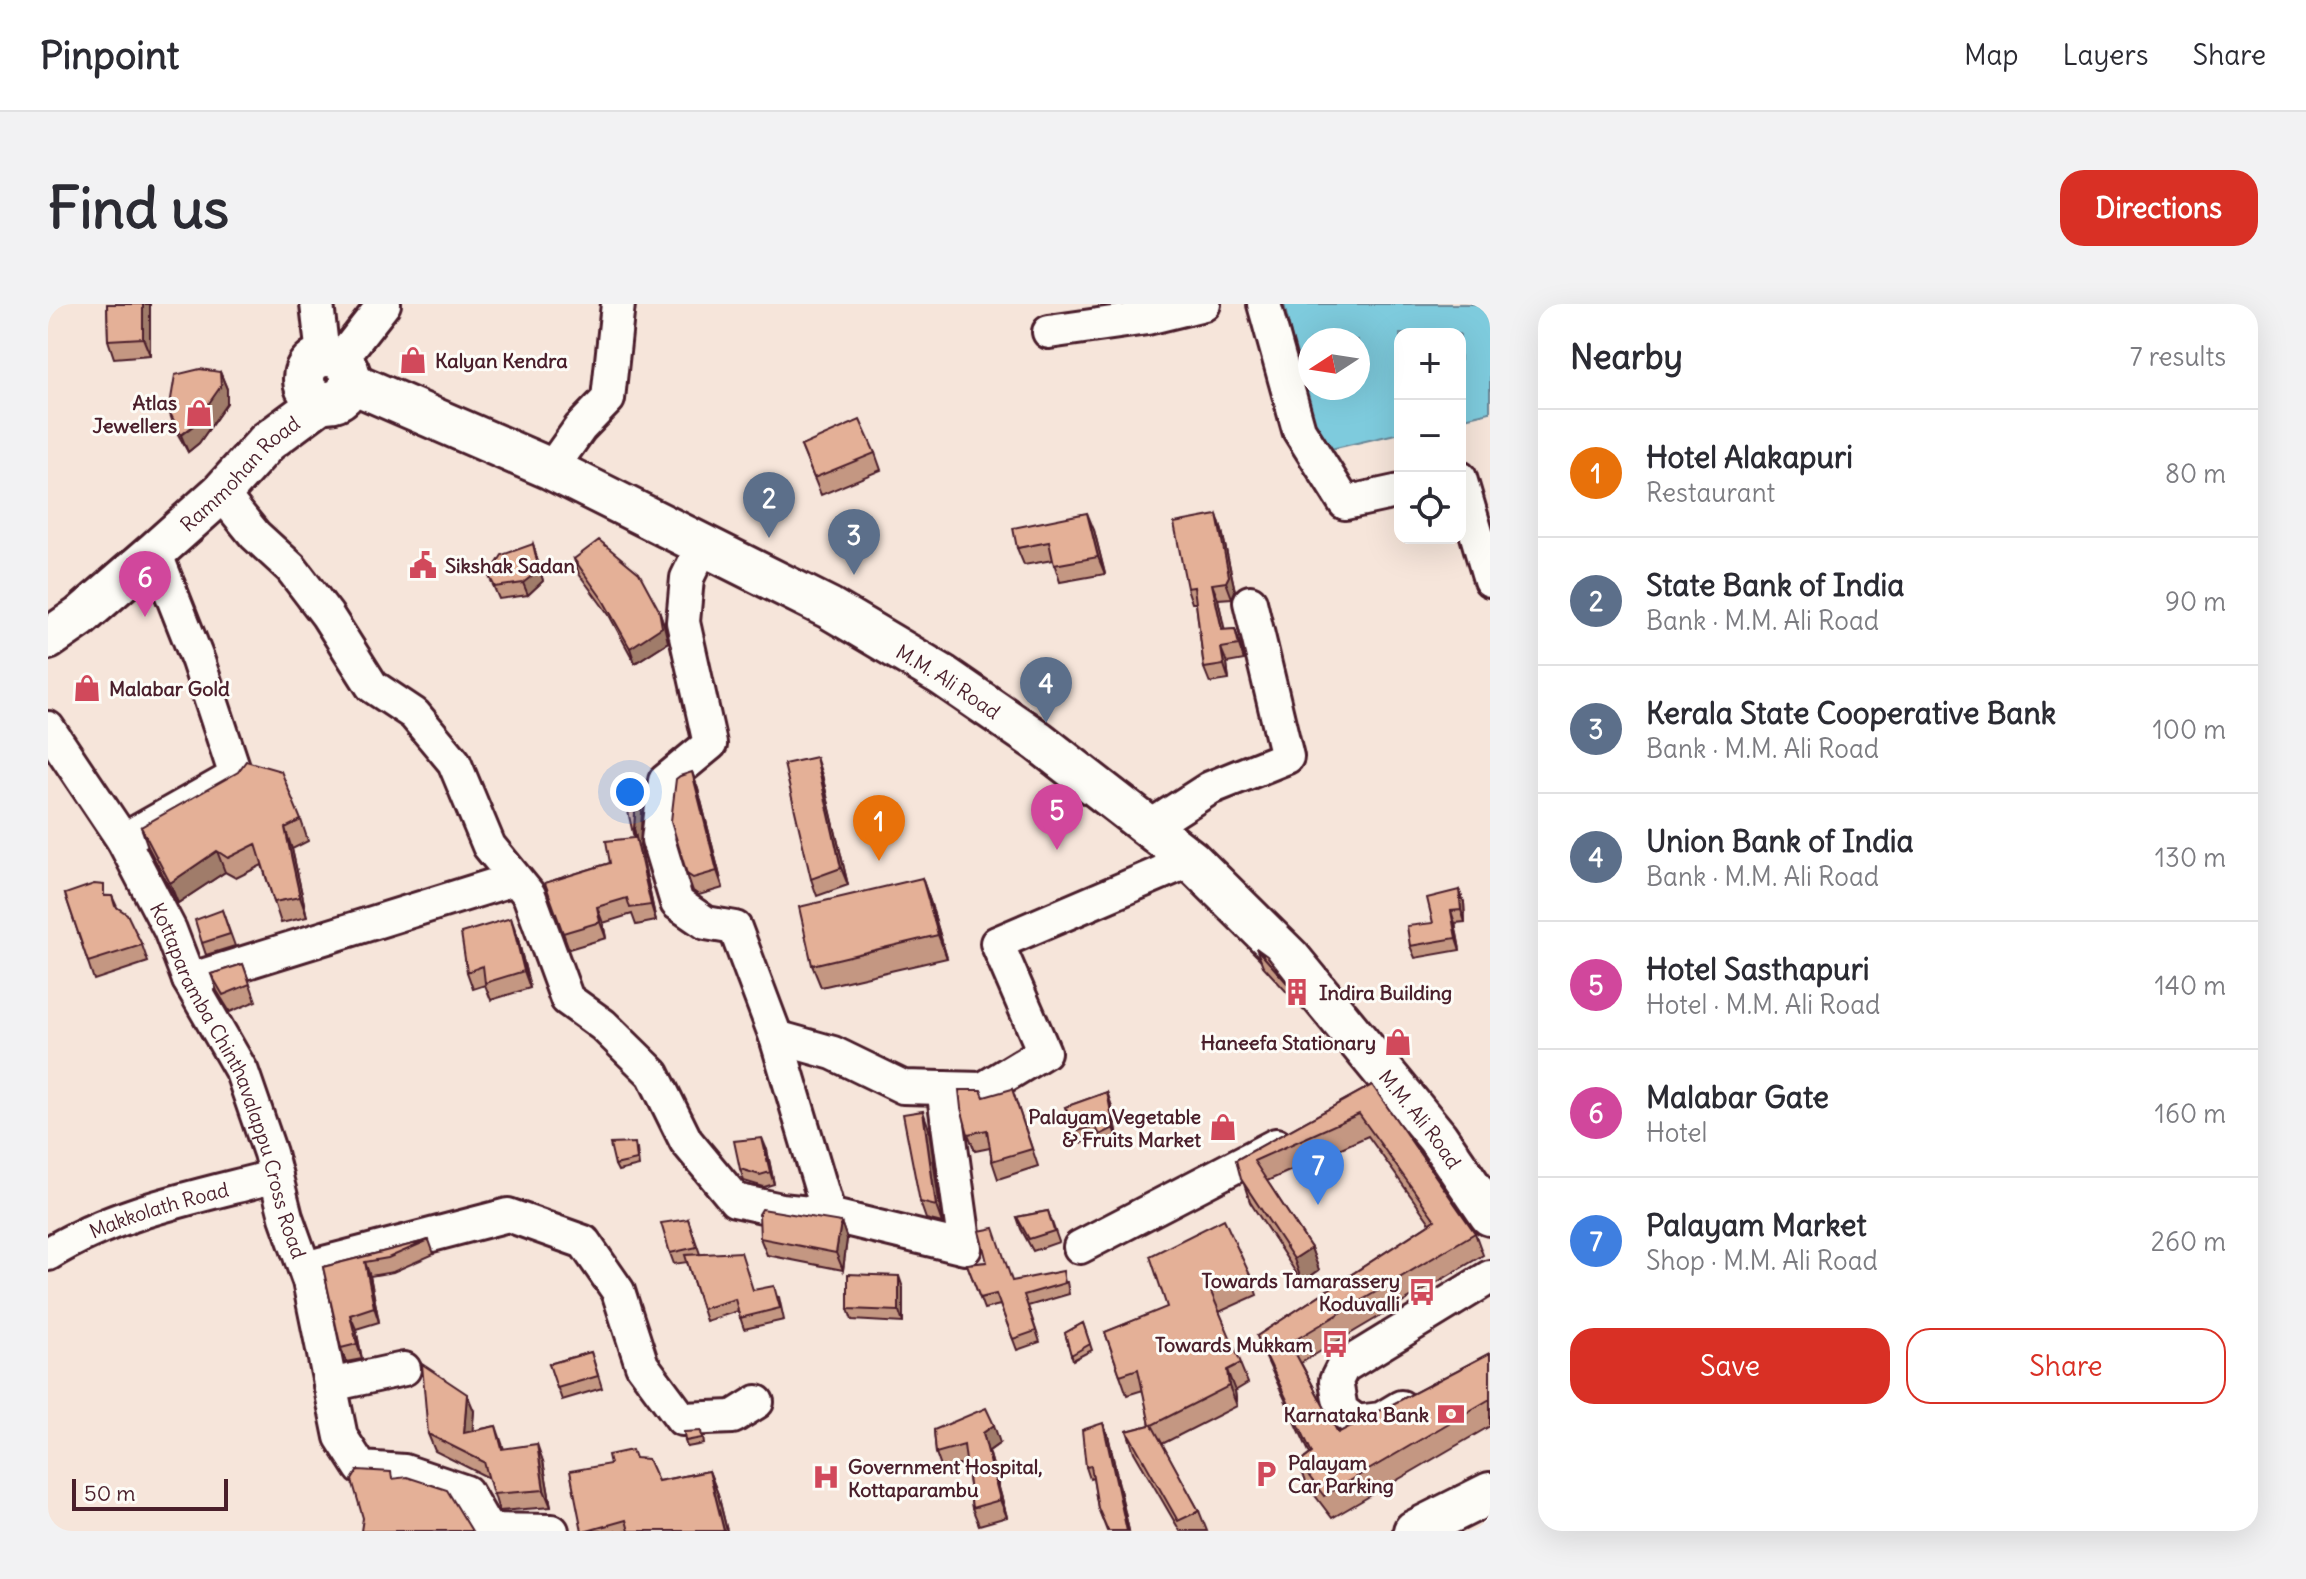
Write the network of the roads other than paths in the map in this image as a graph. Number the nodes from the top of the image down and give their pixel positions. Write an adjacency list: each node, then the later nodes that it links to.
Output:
1 (317, 304): 7 (street)
2 (384, 304): 7 (street)
3 (618, 304): 8 (street)
4 (1204, 304): 6 (street)
5 (1264, 304): 9 (street)
6 (1049, 332)
7 (328, 376): 8 (main road, M.M. Ali Road); 10 (main road, Rammohan Road); 16 (main road, Rammohan Road)
8 (551, 469): 12 (main road, M.M. Ali Road)
9 (1394, 492)
10 (221, 493): 13 (main road, Rammohan Road); 22 (street)
11 (1466, 498): 14 (street)
12 (703, 545): 19 (main road, M.M. Ali Road); 24 (street)
13 (155, 552): 17 (main road, Rammohan Road); 20 (street)
14 (1490, 580)
15 (1250, 602): 19 (street)
16 (48, 625)
17 (48, 639)
18 (48, 728): 20 (street, Kottaparamba Chinthavalappu Cross Road)
19 (1148, 828): 21 (main road, M.M. Ali Road)
20 (123, 840): 23 (street, Kottaparamba Chinthavalappu Cross Road)
21 (1191, 860): 25 (street); 28 (main road, M.M. Ali Road)
22 (514, 879): 23 (street); 29 (street)
23 (189, 980): 27 (street, Kottaparamba Chinthavalappu Cross Road)
24 (776, 1037): 25 (street); 29 (street)
25 (943, 1088): 29 (street)
26 (1300, 1132): 30 (street)
27 (276, 1176): 31 (street, Makkolath Road); 32 (street, Kottaparamba Chinthavalappu Cross Road)
28 (1485, 1198)
29 (829, 1215)
30 (1080, 1247)
31 (48, 1254)
32 (305, 1268): 35 (street, Kottaparamba Chinthavalappu Cross Road); 37 (street)
33 (1490, 1277): 36 (street)
34 (404, 1369): 35 (street)
35 (330, 1385): 40 (street, Kottaparamba Chinthavalappu Cross Road)
36 (1422, 1396)
37 (757, 1402)
38 (1490, 1493): 41 (main road)
39 (1490, 1514): 42 (main road)
40 (552, 1531)
41 (1414, 1531)
42 (1456, 1531)

